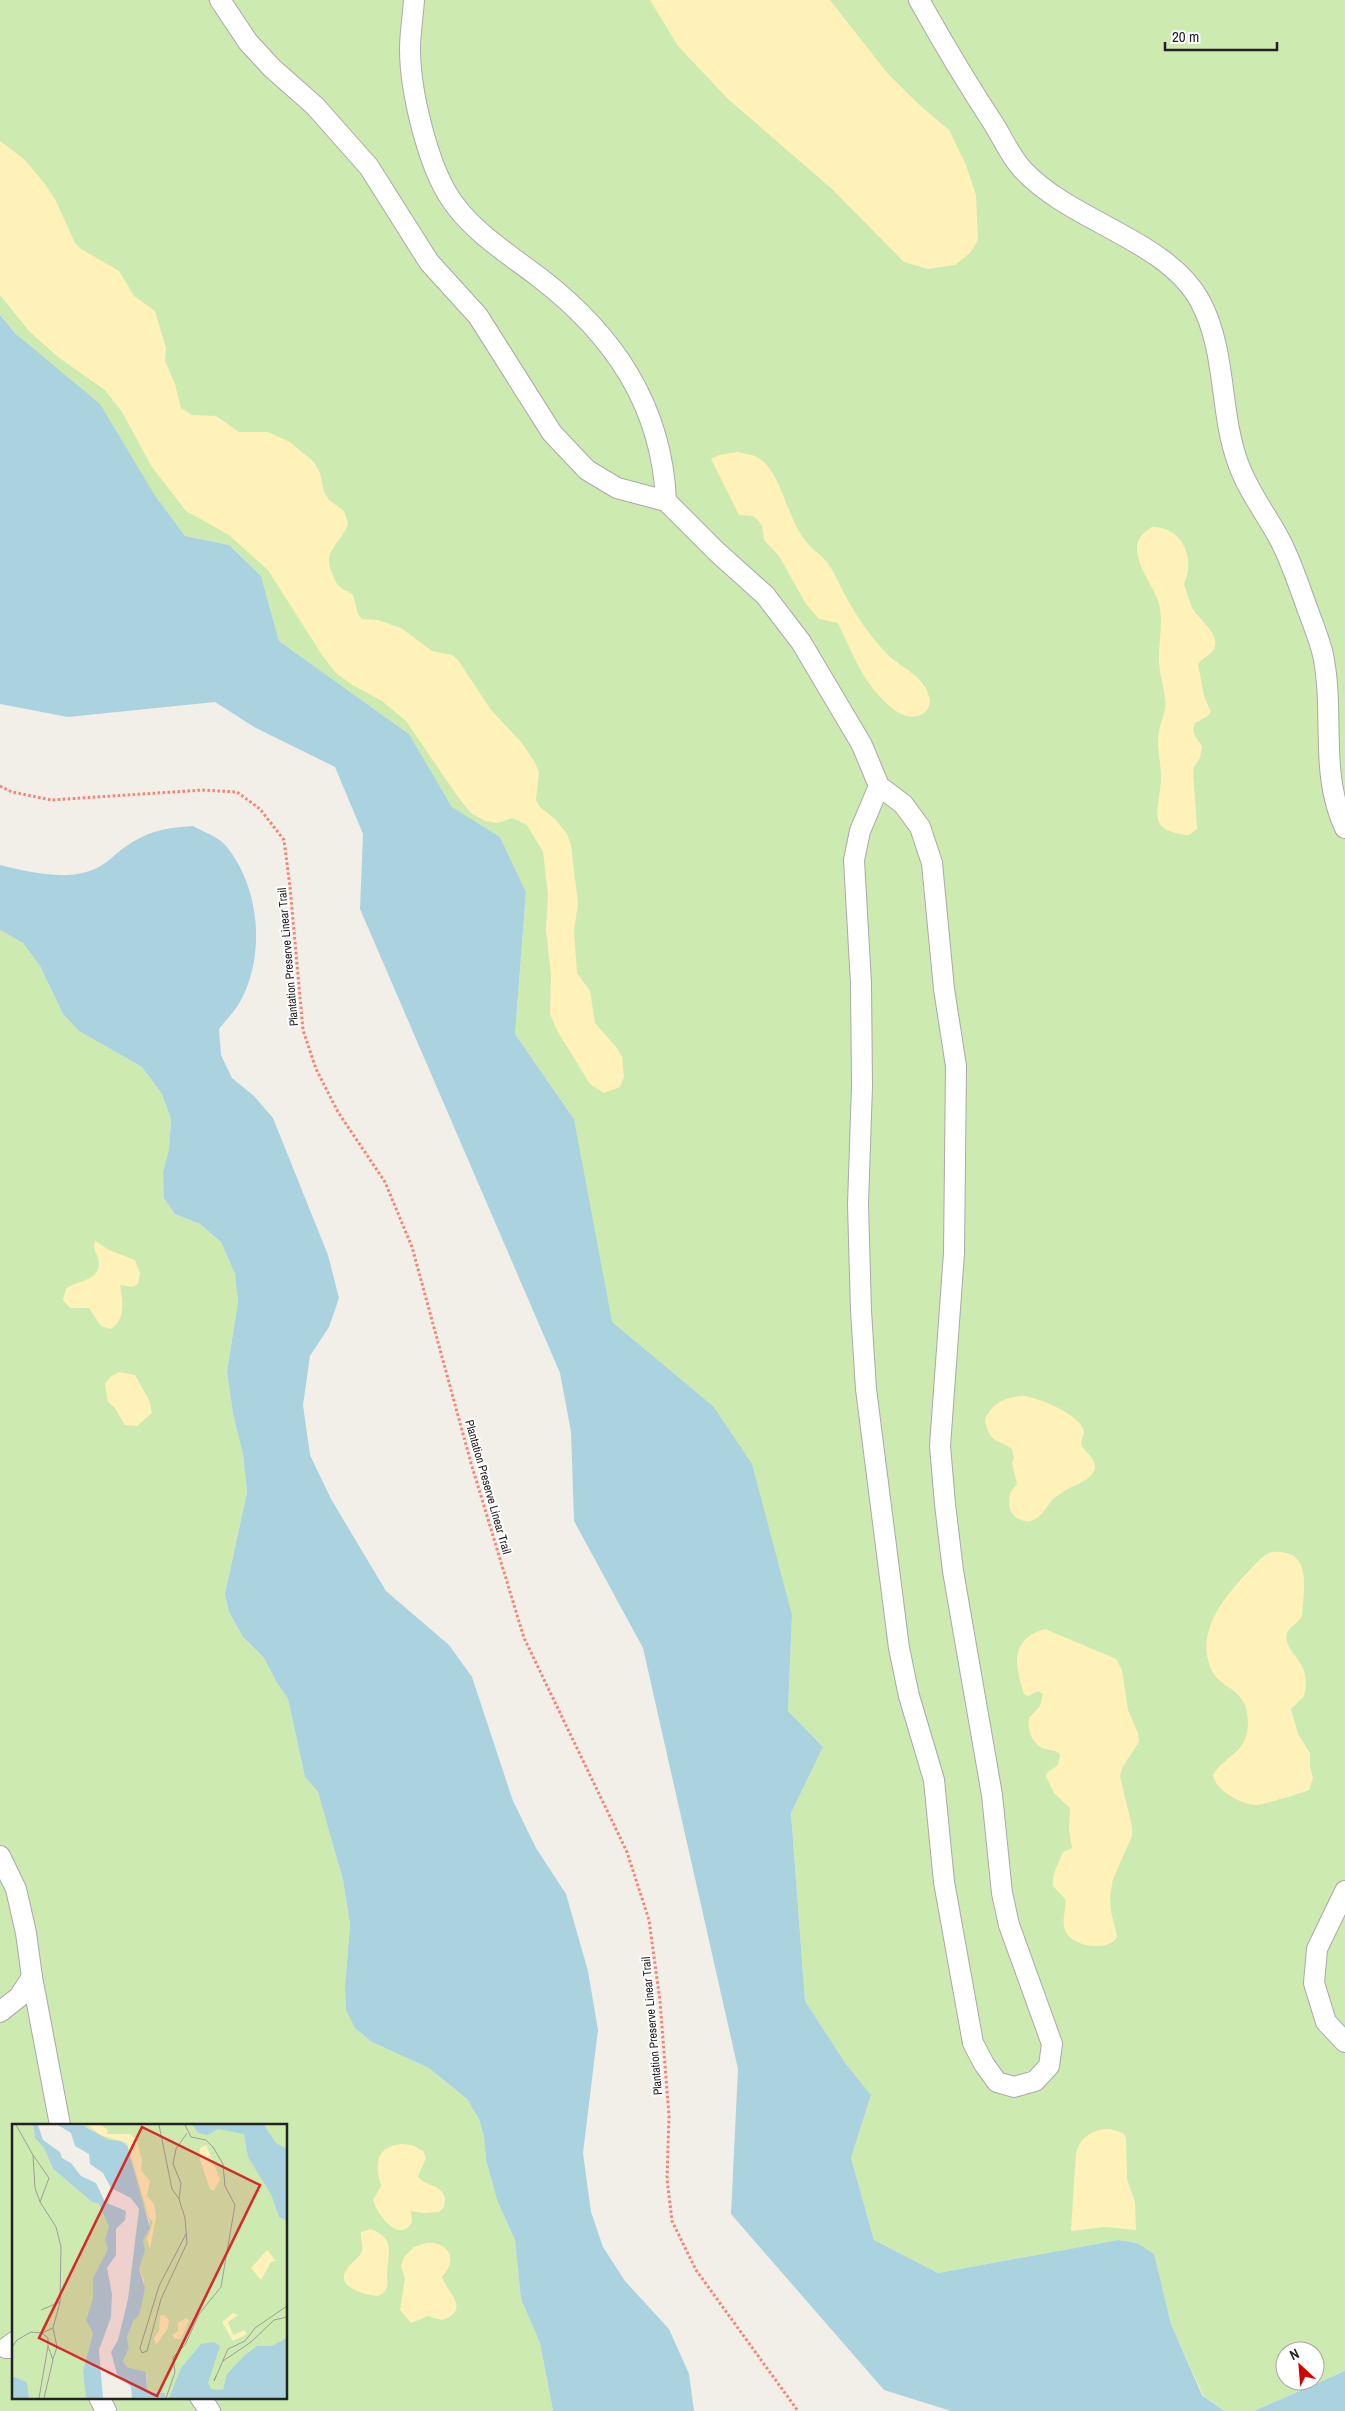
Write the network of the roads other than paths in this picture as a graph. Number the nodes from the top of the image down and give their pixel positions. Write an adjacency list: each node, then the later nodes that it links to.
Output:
1 (220, 0): 4 (lane)
2 (414, 0): 4 (lane)
3 (919, 0): 6 (lane)
4 (666, 501): 5 (lane)
5 (879, 786): 5 (lane)
6 (1345, 828)
7 (0, 1856): 9 (lane)
8 (1345, 1891): 11 (lane)
9 (32, 1977): 10 (lane); 12 (lane)
10 (0, 2012)
11 (1345, 2042)
12 (60, 2124)
13 (100, 2398): 15 (lane)
14 (201, 2398): 16 (lane)
15 (106, 2411)
16 (210, 2411)

